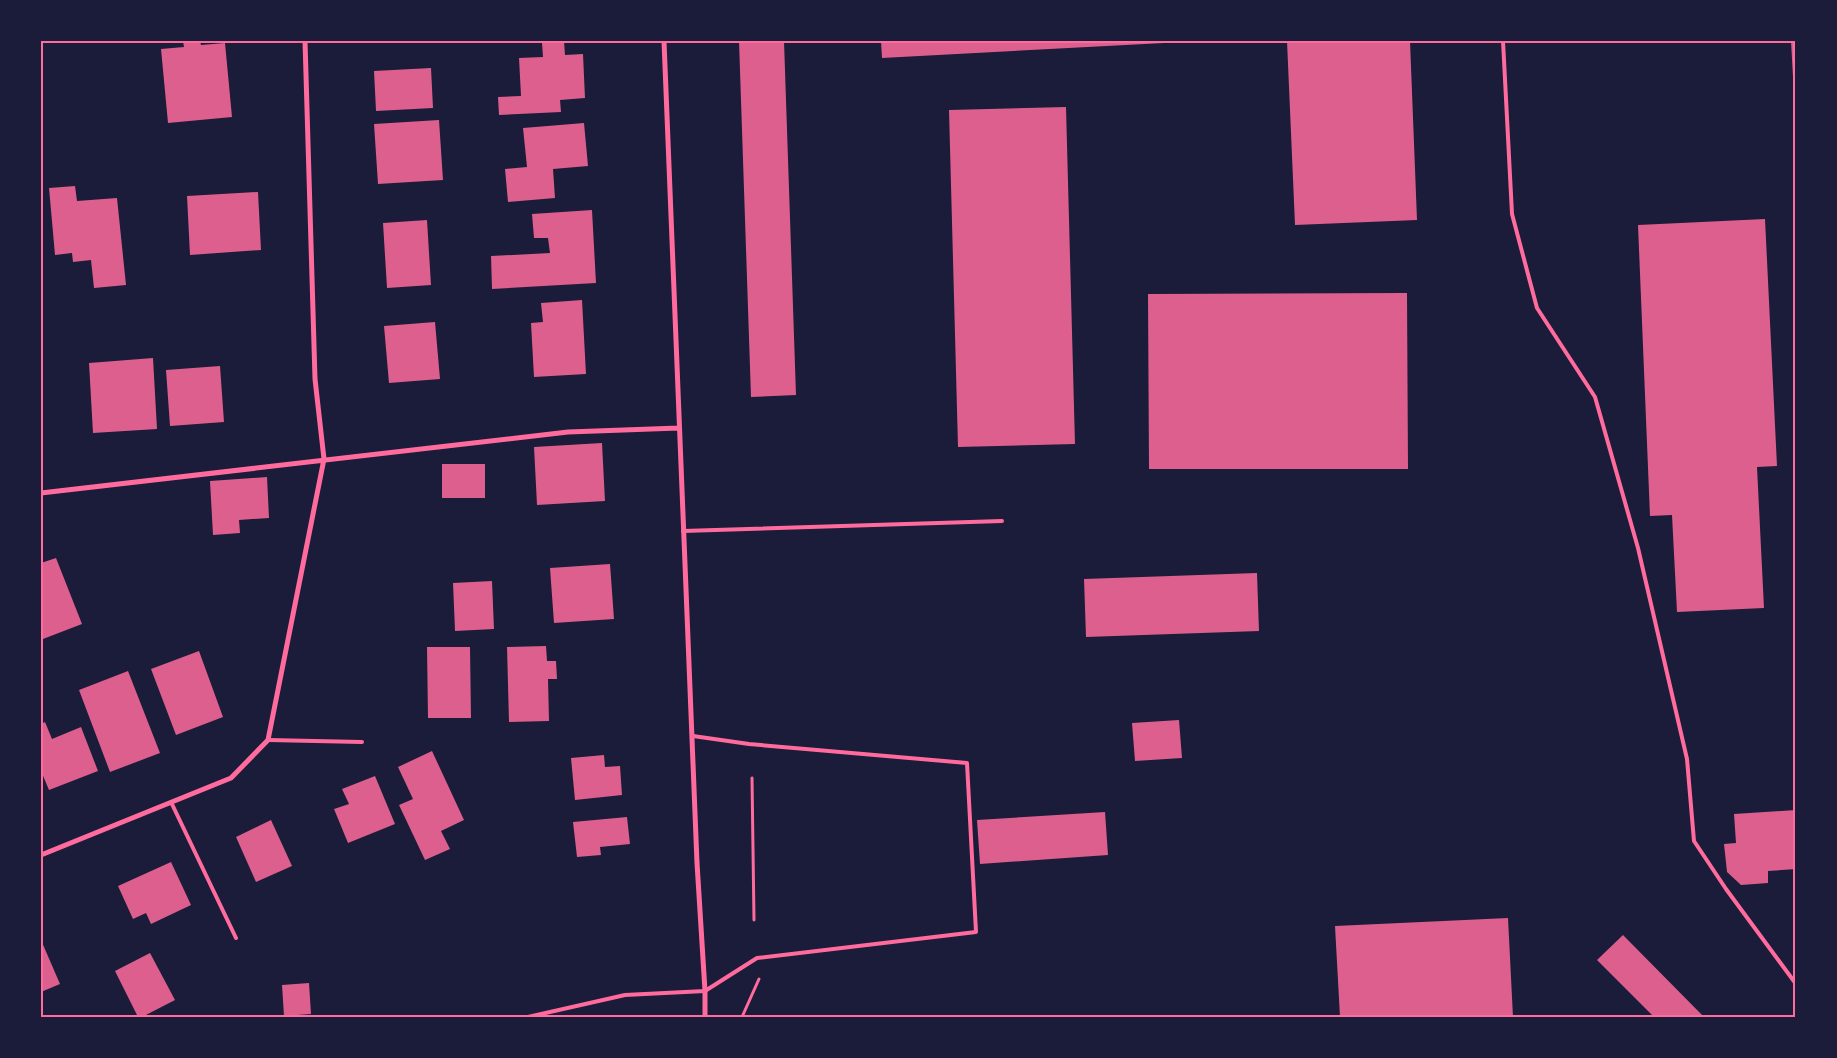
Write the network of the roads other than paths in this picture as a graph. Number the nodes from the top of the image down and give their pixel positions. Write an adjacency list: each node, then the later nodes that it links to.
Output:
1 (304, 41): 5 (street)
2 (664, 41): 4 (street)
3 (1503, 41): 15 (lane)
4 (679, 428): 5 (street); 8 (street)
5 (324, 459): 6 (street); 10 (street)
6 (41, 493)
7 (1002, 521): 8 (lane)
8 (683, 531): 9 (street)
9 (693, 736): 16 (street); 16 (lane)
10 (268, 740): 11 (lane); 12 (street)
11 (362, 742)
12 (171, 802): 13 (street); 14 (lane)
13 (41, 855)
14 (236, 938)
15 (1796, 984)
16 (706, 991): 17 (lane); 18 (street)
17 (528, 1017)
18 (705, 1017)

